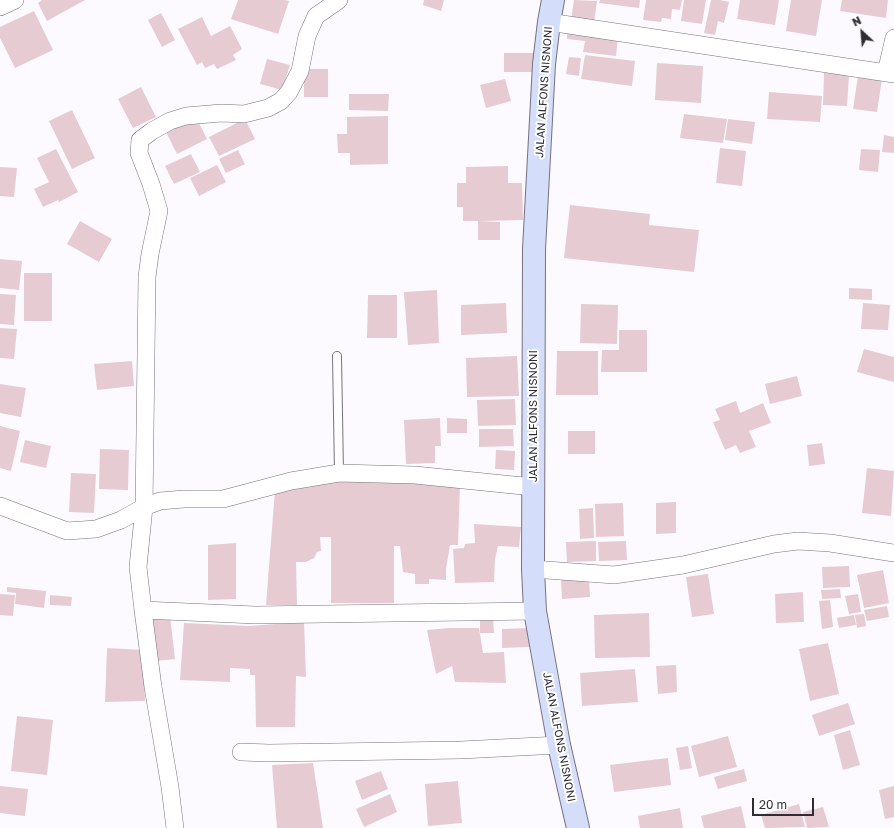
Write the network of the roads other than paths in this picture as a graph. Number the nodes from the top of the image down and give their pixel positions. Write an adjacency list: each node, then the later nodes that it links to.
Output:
1 (15, 0): 4 (street)
2 (339, 0): 12 (street)
3 (553, 0): 5 (main road, JALAN ALFONS NISNONI)
4 (0, 7)
5 (549, 22): 7 (street); 10 (main road, JALAN ALFONS NISNONI)
6 (894, 38): 7 (street)
7 (890, 74)
8 (337, 356): 9 (lane)
9 (339, 473): 10 (street); 12 (street)
10 (534, 487): 14 (main road, JALAN ALFONS NISNONI)
11 (0, 506): 12 (street)
12 (144, 507): 15 (street)
13 (894, 553): 14 (street)
14 (533, 569): 16 (main road, JALAN ALFONS NISNONI)
15 (143, 610): 16 (street); 19 (street)
16 (535, 611): 17 (main road, JALAN ALFONS NISNONI)
17 (560, 745): 18 (street); 20 (main road, JALAN ALFONS NISNONI)
18 (241, 752)
19 (175, 828)
20 (578, 828)

